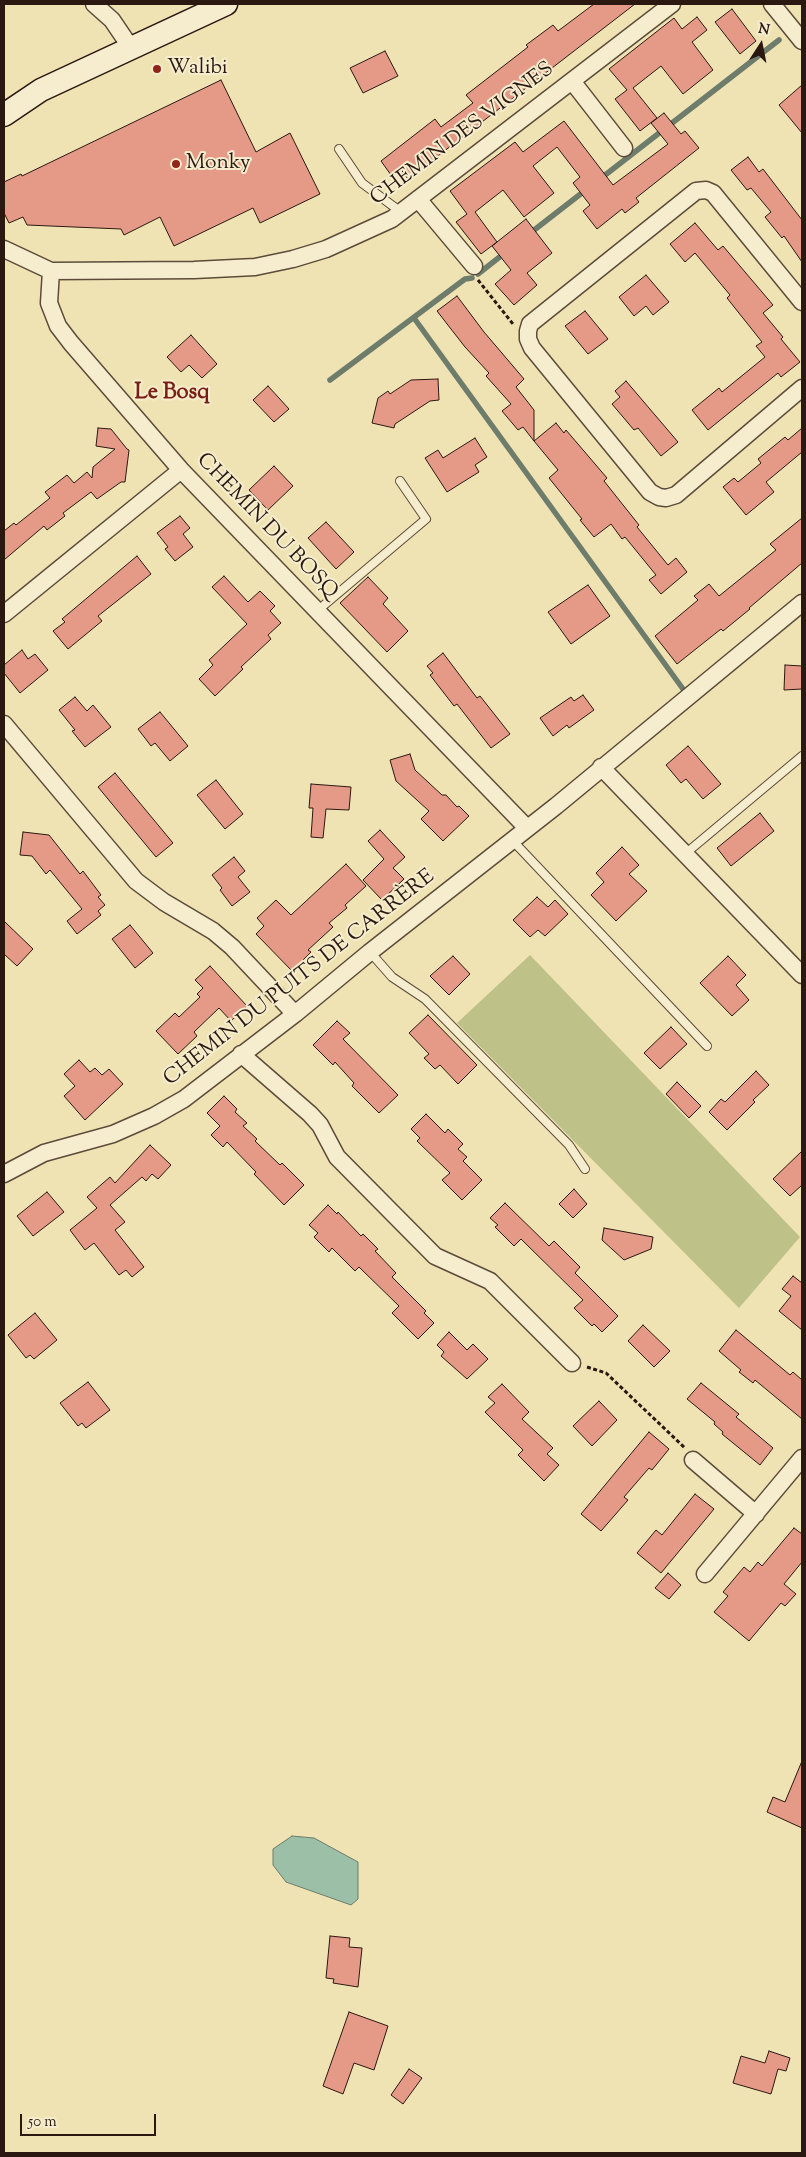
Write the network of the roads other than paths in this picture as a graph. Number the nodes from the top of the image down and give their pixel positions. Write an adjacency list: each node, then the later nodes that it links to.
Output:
1 (94, 4): 6 (street)
2 (226, 4): 6 (main road)
3 (672, 4): 7 (street, CHEMIN DES VIGNES)
4 (773, 4): 5 (street)
5 (802, 41)
6 (132, 48): 8 (main road)
7 (572, 81): 11 (street); 13 (street, CHEMIN DES VIGNES)
8 (41, 90): 9 (main road); 10 (main road)
9 (4, 97)
10 (4, 115)
11 (624, 148)
12 (339, 149): 14 (lane)
13 (418, 199): 14 (street, CHEMIN DES VIGNES); 16 (street)
14 (401, 212): 17 (street, CHEMIN DES VIGNES)
15 (4, 249): 17 (street)
16 (474, 266)
17 (52, 270): 20 (street, CHEMIN DU BOSQ)
18 (802, 302): 19 (street)
19 (802, 388)
20 (181, 470): 23 (street, CHEMIN DU BOSQ); 24 (street)
21 (400, 481): 23 (lane)
22 (802, 603): 27 (street, CHEMIN DU PUITS DE CARRÈRE)
23 (318, 611): 28 (street, CHEMIN DU BOSQ)
24 (4, 614)
25 (4, 724): 33 (street)
26 (802, 756): 30 (lane)
27 (601, 767): 28 (street, CHEMIN DU PUITS DE CARRÈRE); 30 (street)
28 (527, 828): 29 (street, CHEMIN DU PUITS DE CARRÈRE)
29 (512, 840): 31 (street, CHEMIN DU PUITS DE CARRÈRE); 34 (lane)
30 (685, 854): 32 (street)
31 (370, 952): 33 (street, CHEMIN DU PUITS DE CARRÈRE); 36 (lane)
32 (802, 975)
33 (295, 1014): 35 (street, CHEMIN DU PUITS DE CARRÈRE)
34 (707, 1046)
35 (241, 1054): 37 (street, CHEMIN DU PUITS DE CARRÈRE); 38 (street)
36 (586, 1169)
37 (4, 1174)
38 (572, 1362)
39 (802, 1458): 41 (street)
40 (693, 1460): 41 (street)
41 (756, 1514): 42 (street)
42 (705, 1574)

